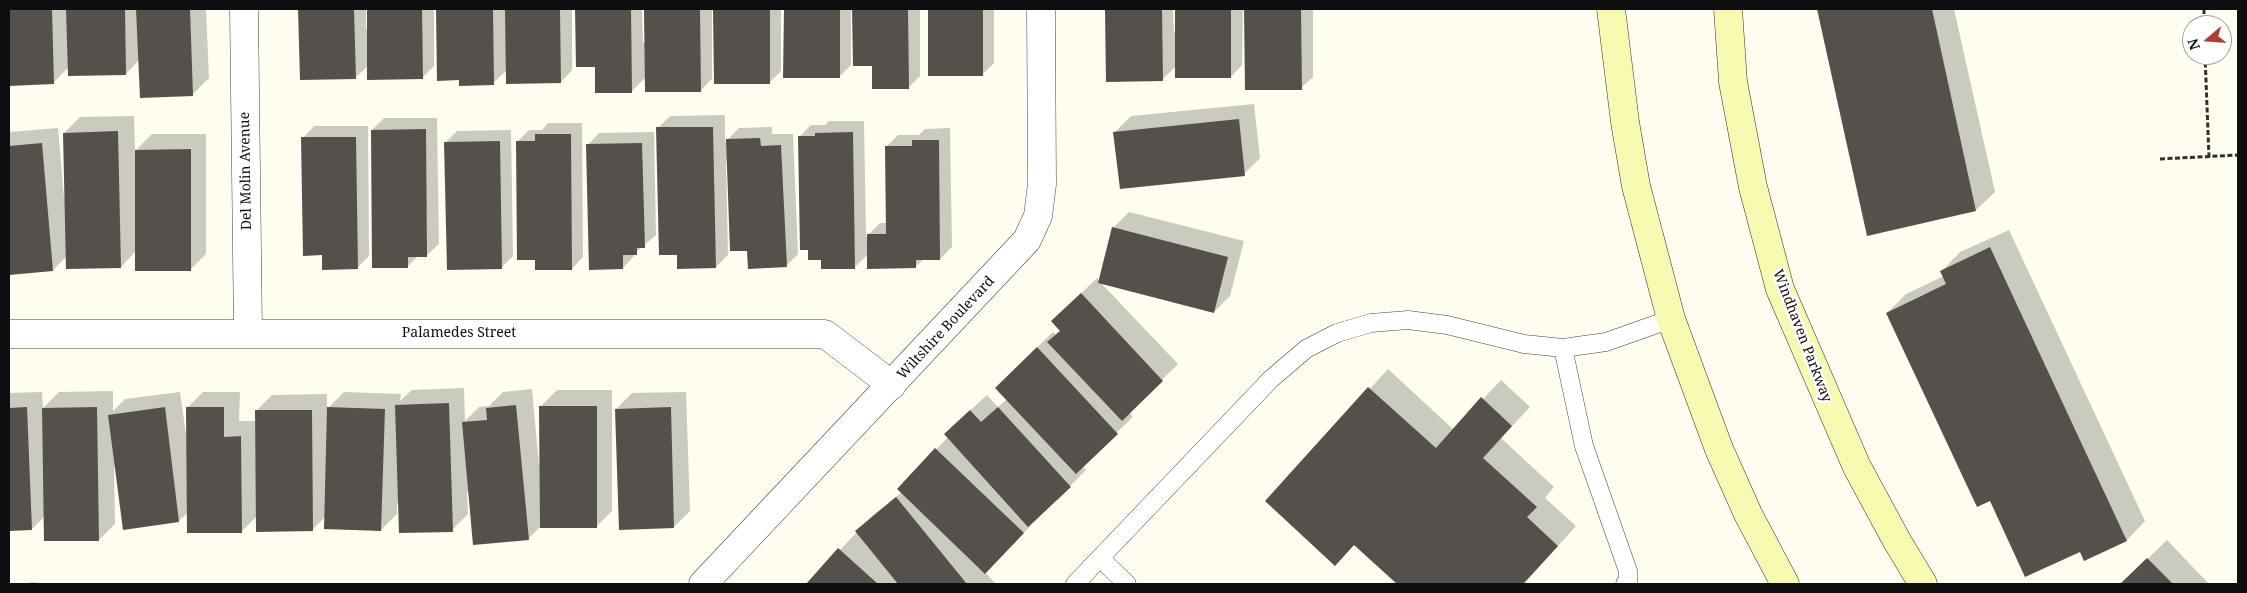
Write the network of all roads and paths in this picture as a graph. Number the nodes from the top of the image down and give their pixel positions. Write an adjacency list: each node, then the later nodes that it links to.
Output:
1 (244, 9): 10 (street, Del Molin Avenue)
2 (1041, 9): 13 (street, Wiltshire Boulevard)
3 (1611, 9): 9 (main road)
4 (1728, 9): 20 (main road, Windhaven Parkway)
5 (2206, 65): 7 (path)
6 (2238, 155): 7 (path)
7 (2209, 156): 8 (path)
8 (2160, 159)
9 (1671, 319): 12 (lane); 19 (main road)
10 (248, 333): 11 (street, Palamedes Street); 13 (street, Palamedes Street)
11 (9, 334)
12 (1563, 348): 14 (lane); 18 (lane)
13 (892, 385): 15 (street, Wiltshire Boulevard)
14 (1100, 558): 16 (lane); 17 (lane)
15 (702, 584)
16 (1075, 584)
17 (1127, 584)
18 (1625, 584)
19 (1785, 584)
20 (1923, 584)

